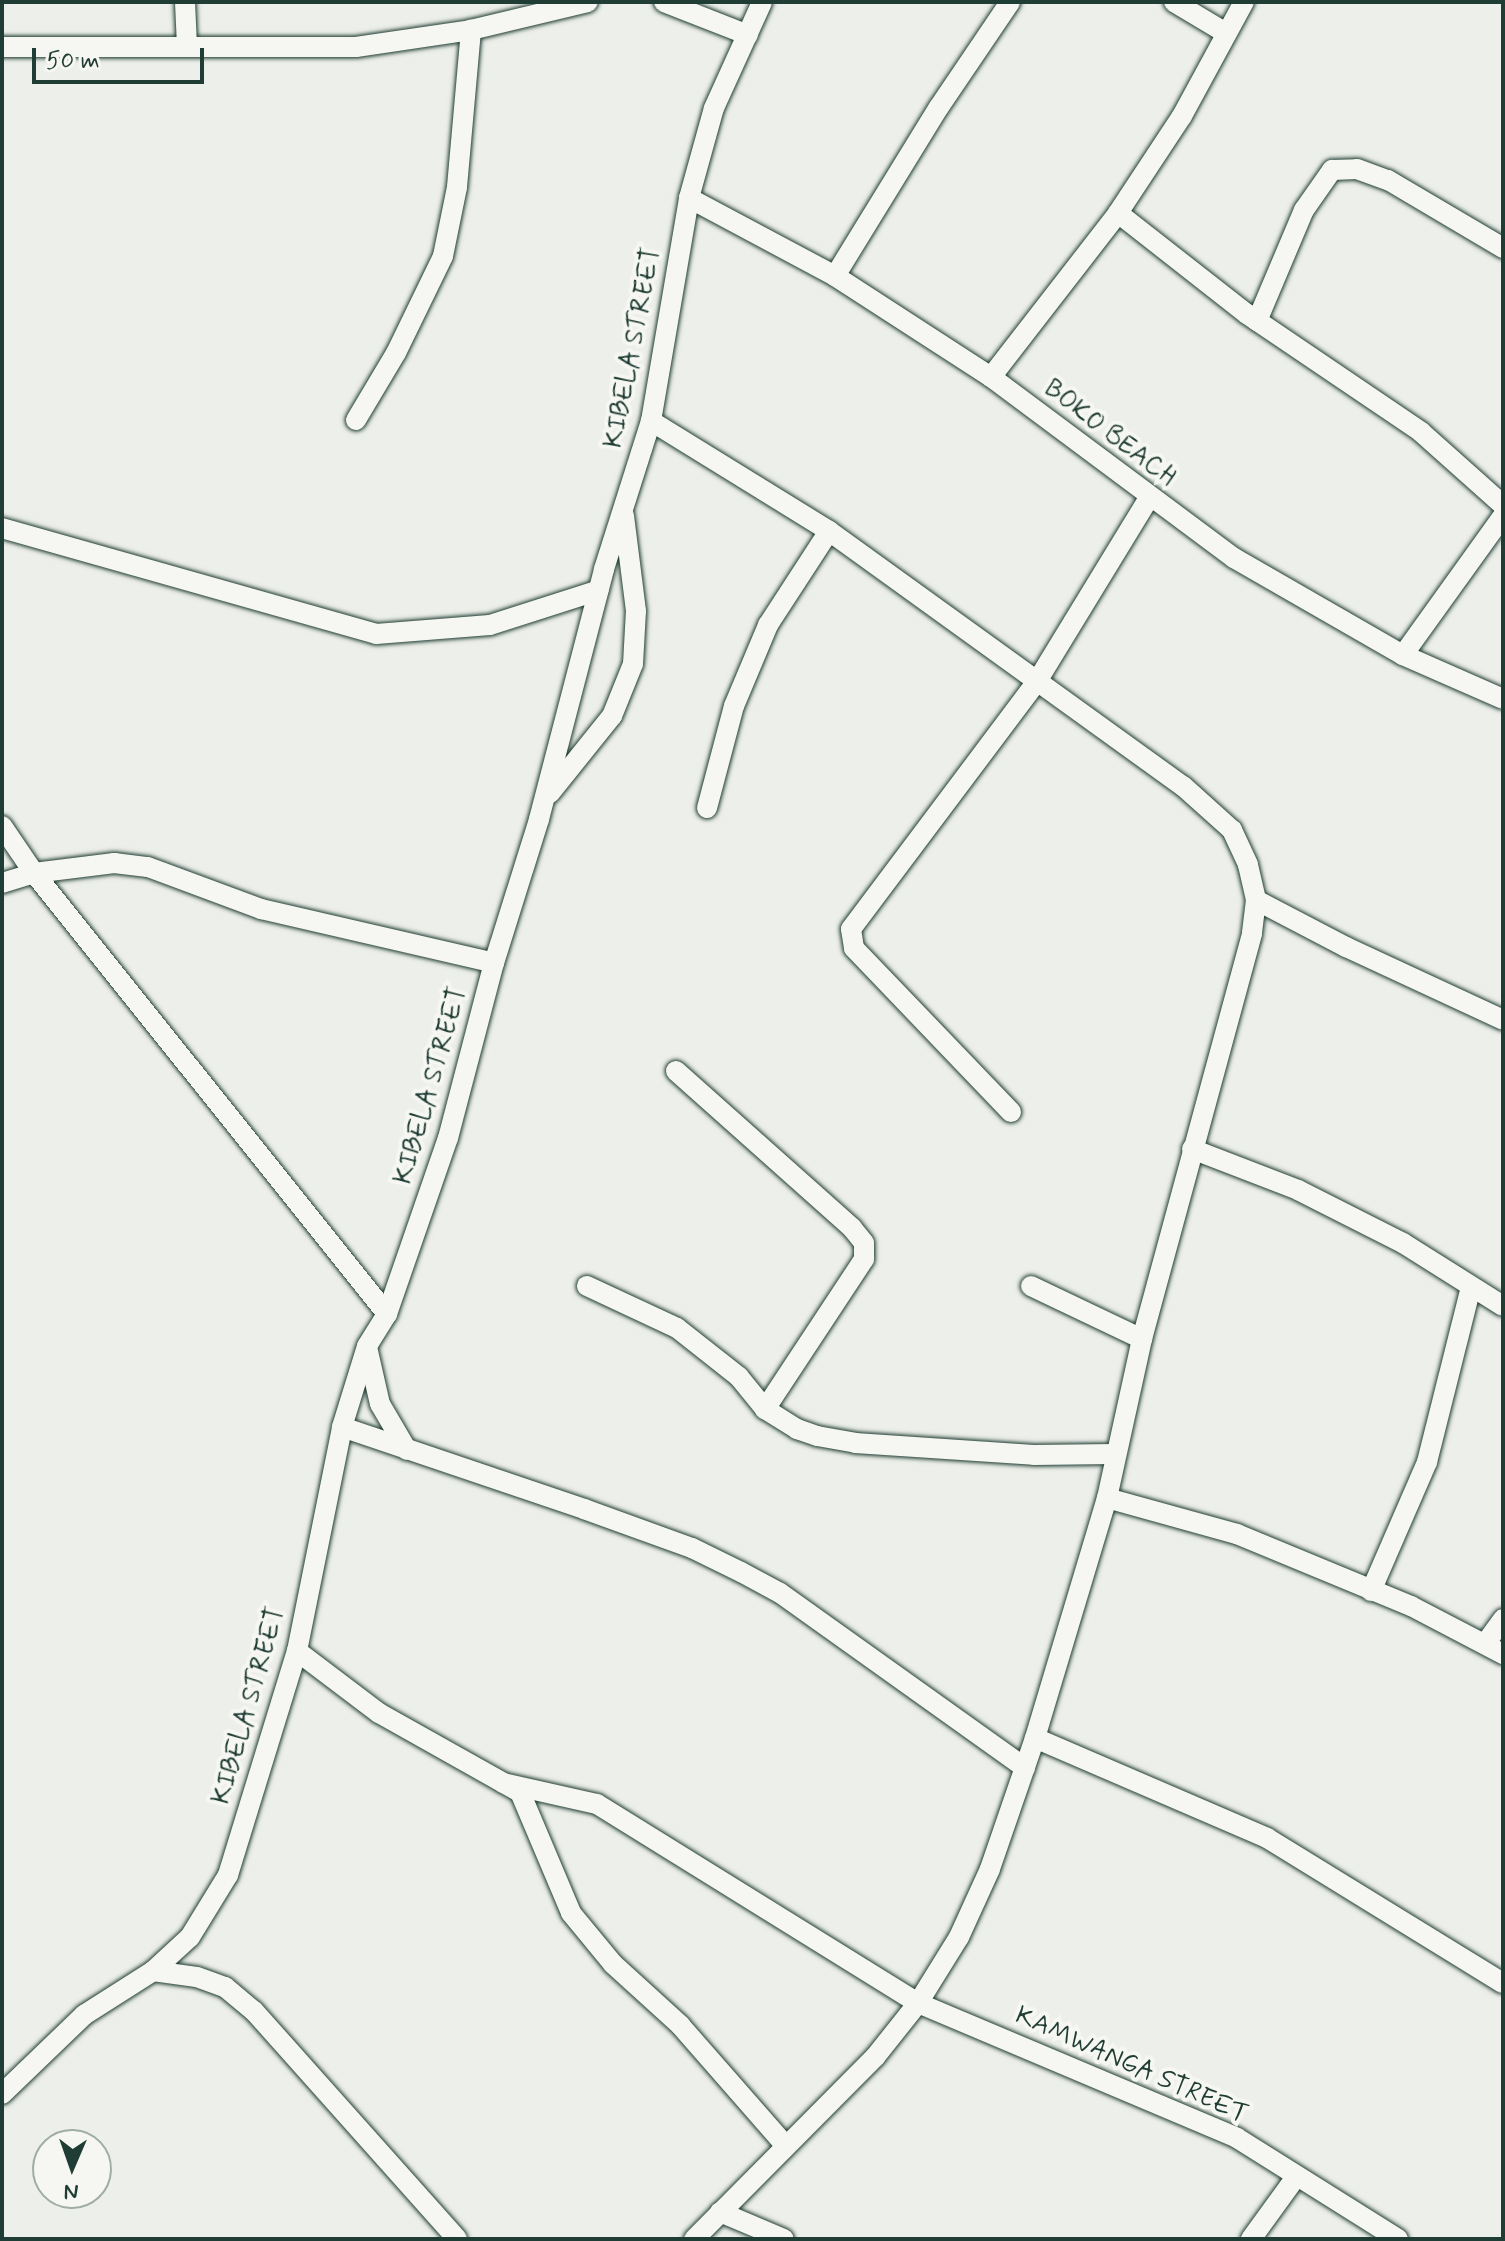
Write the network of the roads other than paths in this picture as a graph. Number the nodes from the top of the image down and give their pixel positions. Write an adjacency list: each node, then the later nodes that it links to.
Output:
1 (185, 2): 11 (street)
2 (588, 2): 8 (street)
3 (664, 2): 10 (street)
4 (762, 2): 10 (street, KIBELA STREET)
5 (1010, 2): 16 (street)
6 (1174, 2): 9 (street)
7 (1244, 2): 9 (street)
8 (471, 30): 11 (street); 19 (street)
9 (1226, 33): 14 (street)
10 (748, 35): 13 (street, KIBELA STREET)
11 (187, 46): 12 (street)
12 (2, 47)
13 (689, 198): 16 (street, BOKO BEACH); 20 (street, KIBELA STREET)
14 (1118, 213): 17 (street); 18 (street)
15 (1503, 248): 17 (street)
16 (835, 276): 18 (street, BOKO BEACH)
17 (1257, 321): 22 (street)
18 (991, 377): 21 (street, BOKO BEACH)
19 (356, 420)
20 (651, 421): 23 (street, KIBELA STREET); 26 (street)
21 (1149, 498): 28 (street, BOKO BEACH); 29 (street)
22 (1503, 505)
23 (623, 508): 27 (street, KIBELA STREET); 31 (street)
24 (1503, 516): 28 (street)
25 (2, 528): 27 (street)
26 (829, 531): 29 (street); 32 (street)
27 (599, 590): 31 (street, KIBELA STREET)
28 (1403, 655): 30 (street, BOKO BEACH)
29 (1036, 683): 36 (street); 40 (street)
30 (1503, 699)
31 (544, 802): 37 (street, KIBELA STREET)
32 (707, 808)
33 (2, 826): 34 (street)
34 (34, 873): 35 (street); 37 (street); 46 (street)
35 (2, 883)
36 (1256, 900): 38 (street); 41 (street)
37 (494, 963): 46 (street, KIBELA STREET)
38 (1503, 1020)
39 (676, 1071): 49 (street)
40 (1011, 1112)
41 (1192, 1149): 44 (street); 47 (street)
42 (587, 1286): 49 (street)
43 (1031, 1286): 47 (street)
44 (1471, 1287): 45 (street); 54 (street)
45 (1503, 1306)
46 (387, 1314): 48 (street, KIBELA STREET)
47 (1142, 1339): 52 (street)
48 (367, 1346): 50 (street, KIBELA STREET); 51 (street)
49 (765, 1409): 52 (street)
50 (342, 1427): 51 (street); 57 (street, KIBELA STREET)
51 (407, 1450): 60 (street)
52 (1114, 1454): 53 (street)
53 (1107, 1498): 54 (street); 59 (street)
54 (1371, 1591): 56 (street)
55 (1503, 1619): 56 (street)
56 (1485, 1644): 58 (street)
57 (297, 1651): 61 (street); 62 (street, KIBELA STREET)
58 (1503, 1654)
59 (1035, 1738): 60 (street); 63 (street)
60 (1025, 1768): 64 (street)
61 (503, 1783): 64 (street, KAMWANGA STREET); 66 (street)
62 (153, 1971): 65 (street, KIBELA STREET); 69 (street)
63 (1503, 1983)
64 (918, 2003): 66 (street); 67 (street, KAMWANGA STREET)
65 (2, 2094)
66 (785, 2145): 68 (street)
67 (1296, 2177): 72 (street); 73 (street, KAMWANGA STREET)
68 (720, 2212): 70 (street); 71 (street)
69 (457, 2239)
70 (694, 2239)
71 (784, 2239)
72 (1251, 2239)
73 (1398, 2239)

